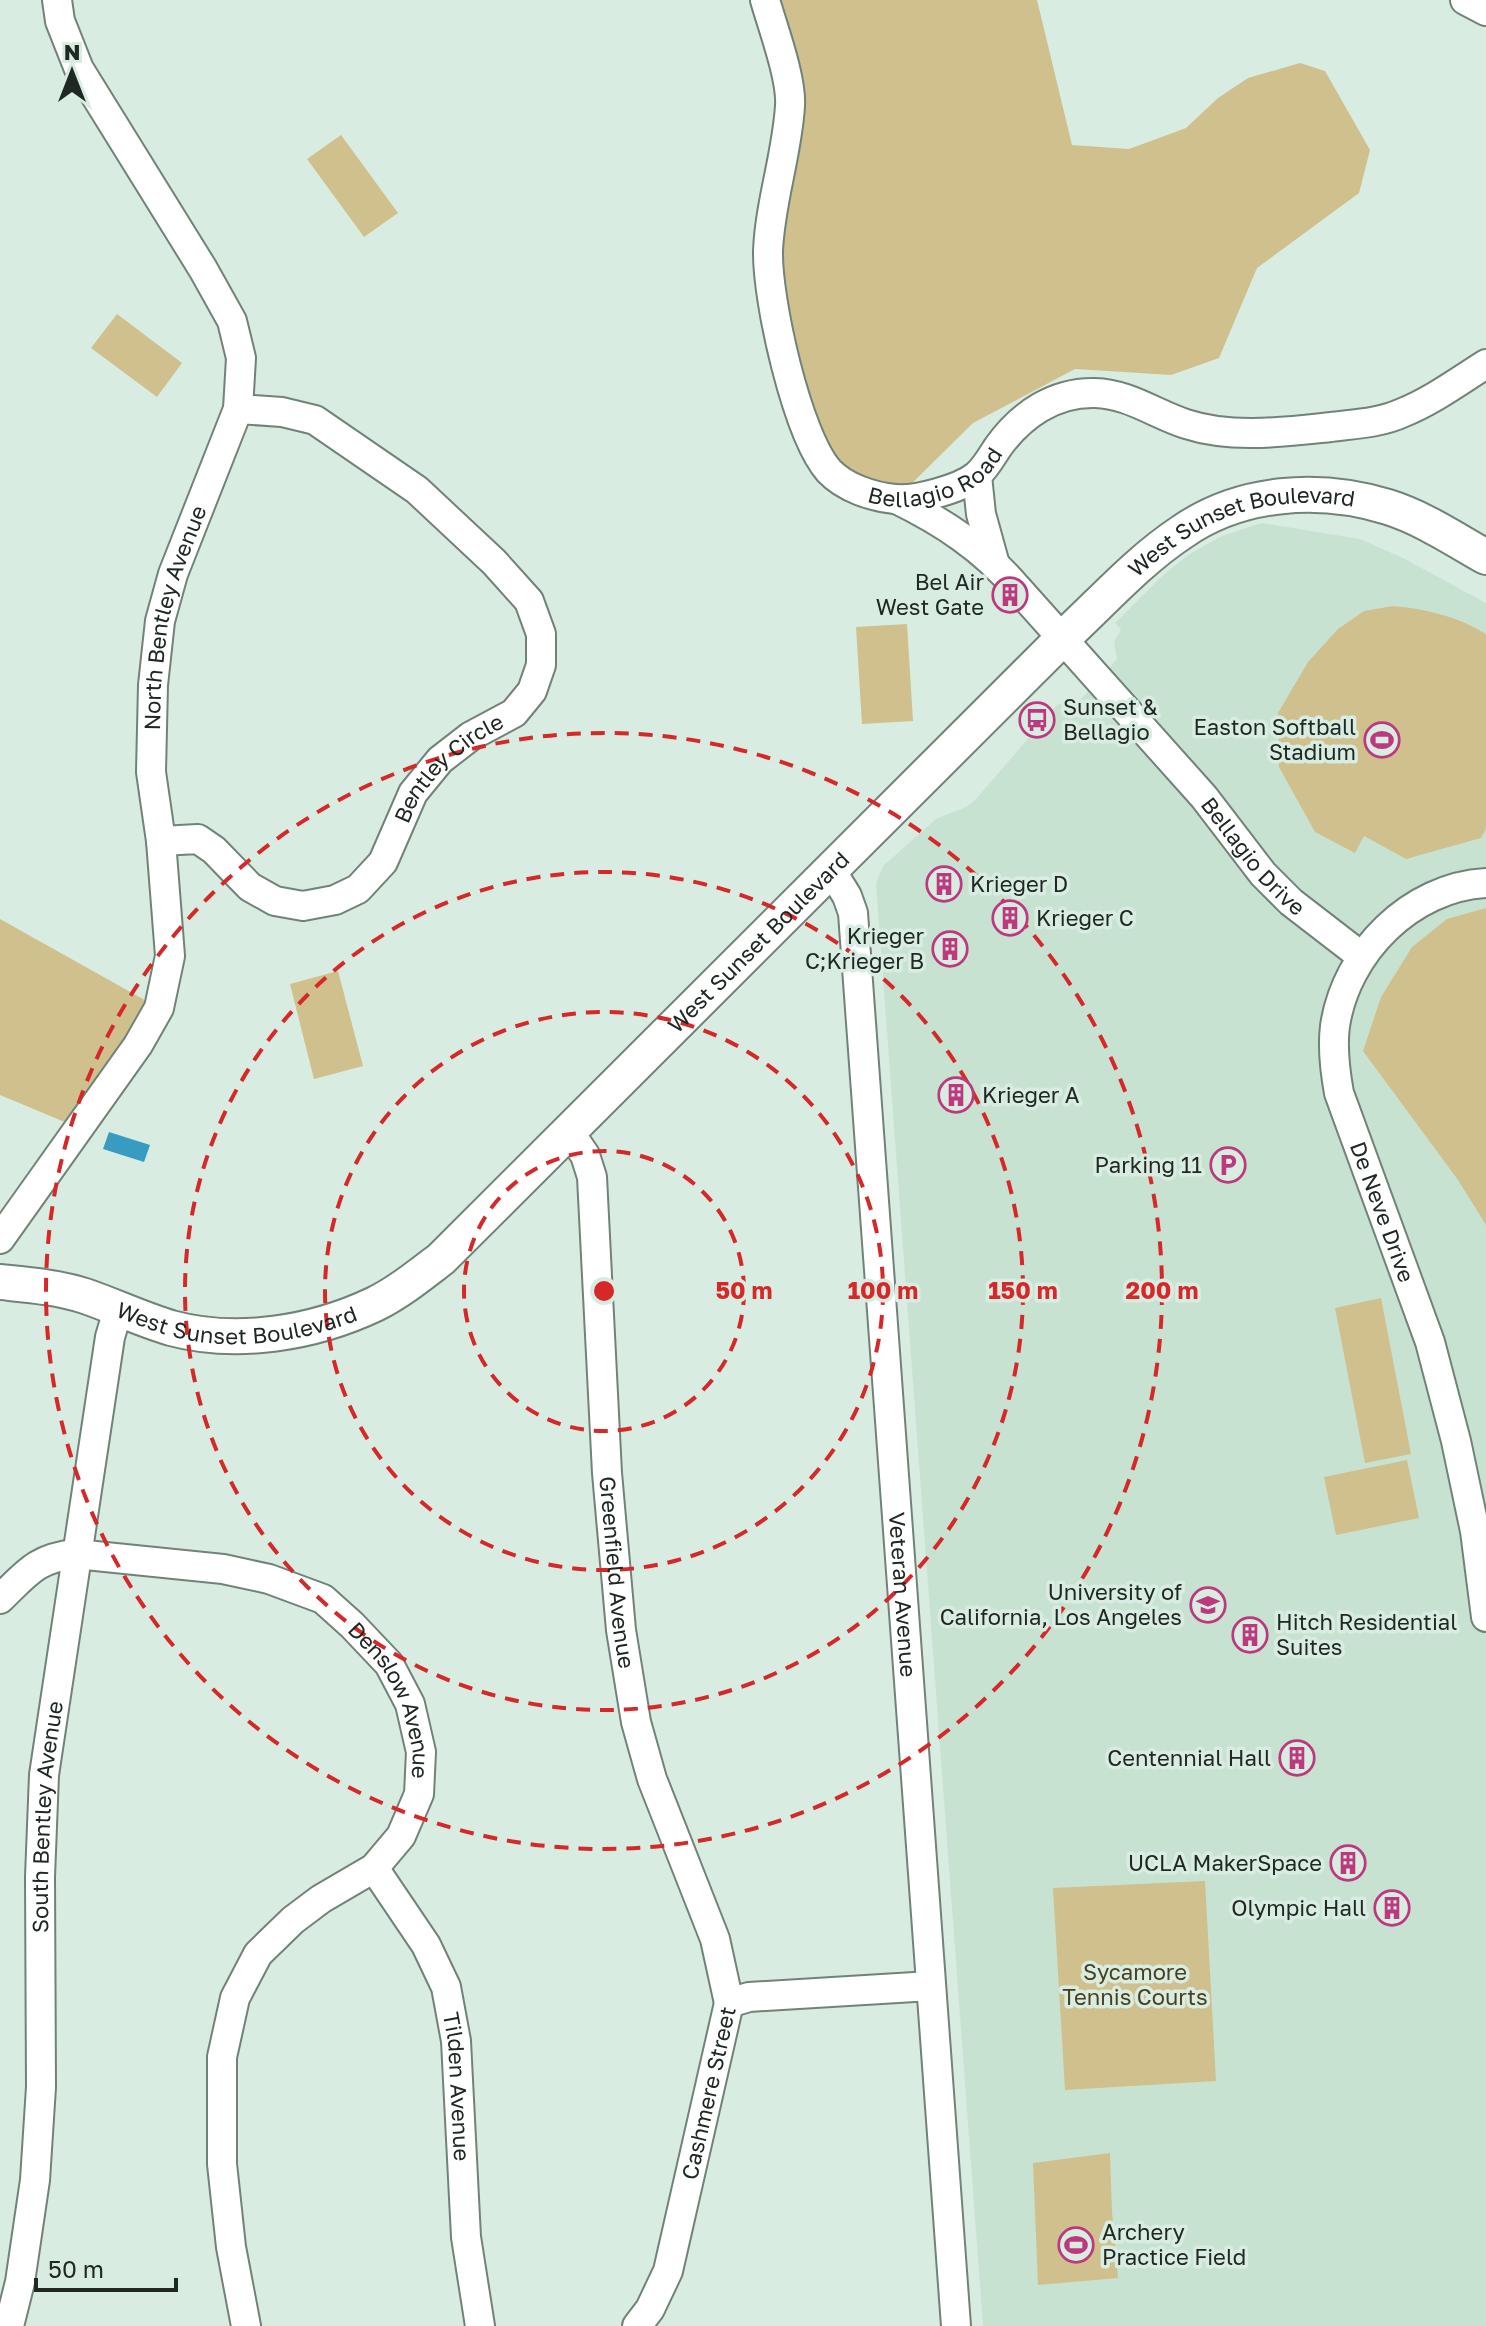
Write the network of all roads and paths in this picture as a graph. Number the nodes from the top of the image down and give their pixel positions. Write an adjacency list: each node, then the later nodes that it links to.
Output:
1 (57, 0): 6 (street, North Bentley Avenue)
2 (765, 0): 8 (street, Bellagio Road)
3 (1465, 0): 4 (street)
4 (1486, 11)
5 (1486, 364): 7 (street, Bellagio Road)
6 (238, 409): 12 (street, North Bentley Avenue); 12 (street, Bentley Circle)
7 (977, 476): 8 (street, Bellagio Road); 10 (street)
8 (896, 499): 10 (street)
9 (1486, 557): 11 (main road, West Sunset Boulevard)
10 (994, 561): 11 (street, Bellagio Drive)
11 (1063, 638): 13 (main road, West Sunset Boulevard); 15 (street, Bellagio Drive)
12 (161, 841): 17 (street, North Bentley Avenue)
13 (831, 870): 16 (main road, West Sunset Boulevard); 24 (street, Veteran Avenue)
14 (1486, 883): 15 (street, De Neve Drive)
15 (1361, 956): 22 (street, De Neve Drive)
16 (570, 1133): 19 (main road, West Sunset Boulevard); 25 (street, Greenfield Avenue)
17 (0, 1239)
18 (0, 1282): 19 (main road, West Sunset Boulevard)
19 (118, 1310): 20 (street, South Bentley Avenue)
20 (76, 1554): 21 (street); 23 (street, Denslow Avenue); 26 (street, South Bentley Avenue)
21 (0, 1599)
22 (1486, 1617)
23 (374, 1868): 27 (street, Denslow Avenue); 28 (street, Tilden Avenue)
24 (931, 1986): 25 (street, Cashmere Street); 30 (street, Veteran Avenue)
25 (729, 2003): 29 (street, Cashmere Street)
26 (9, 2326)
27 (246, 2326)
28 (480, 2326)
29 (637, 2326)
30 (956, 2326)

